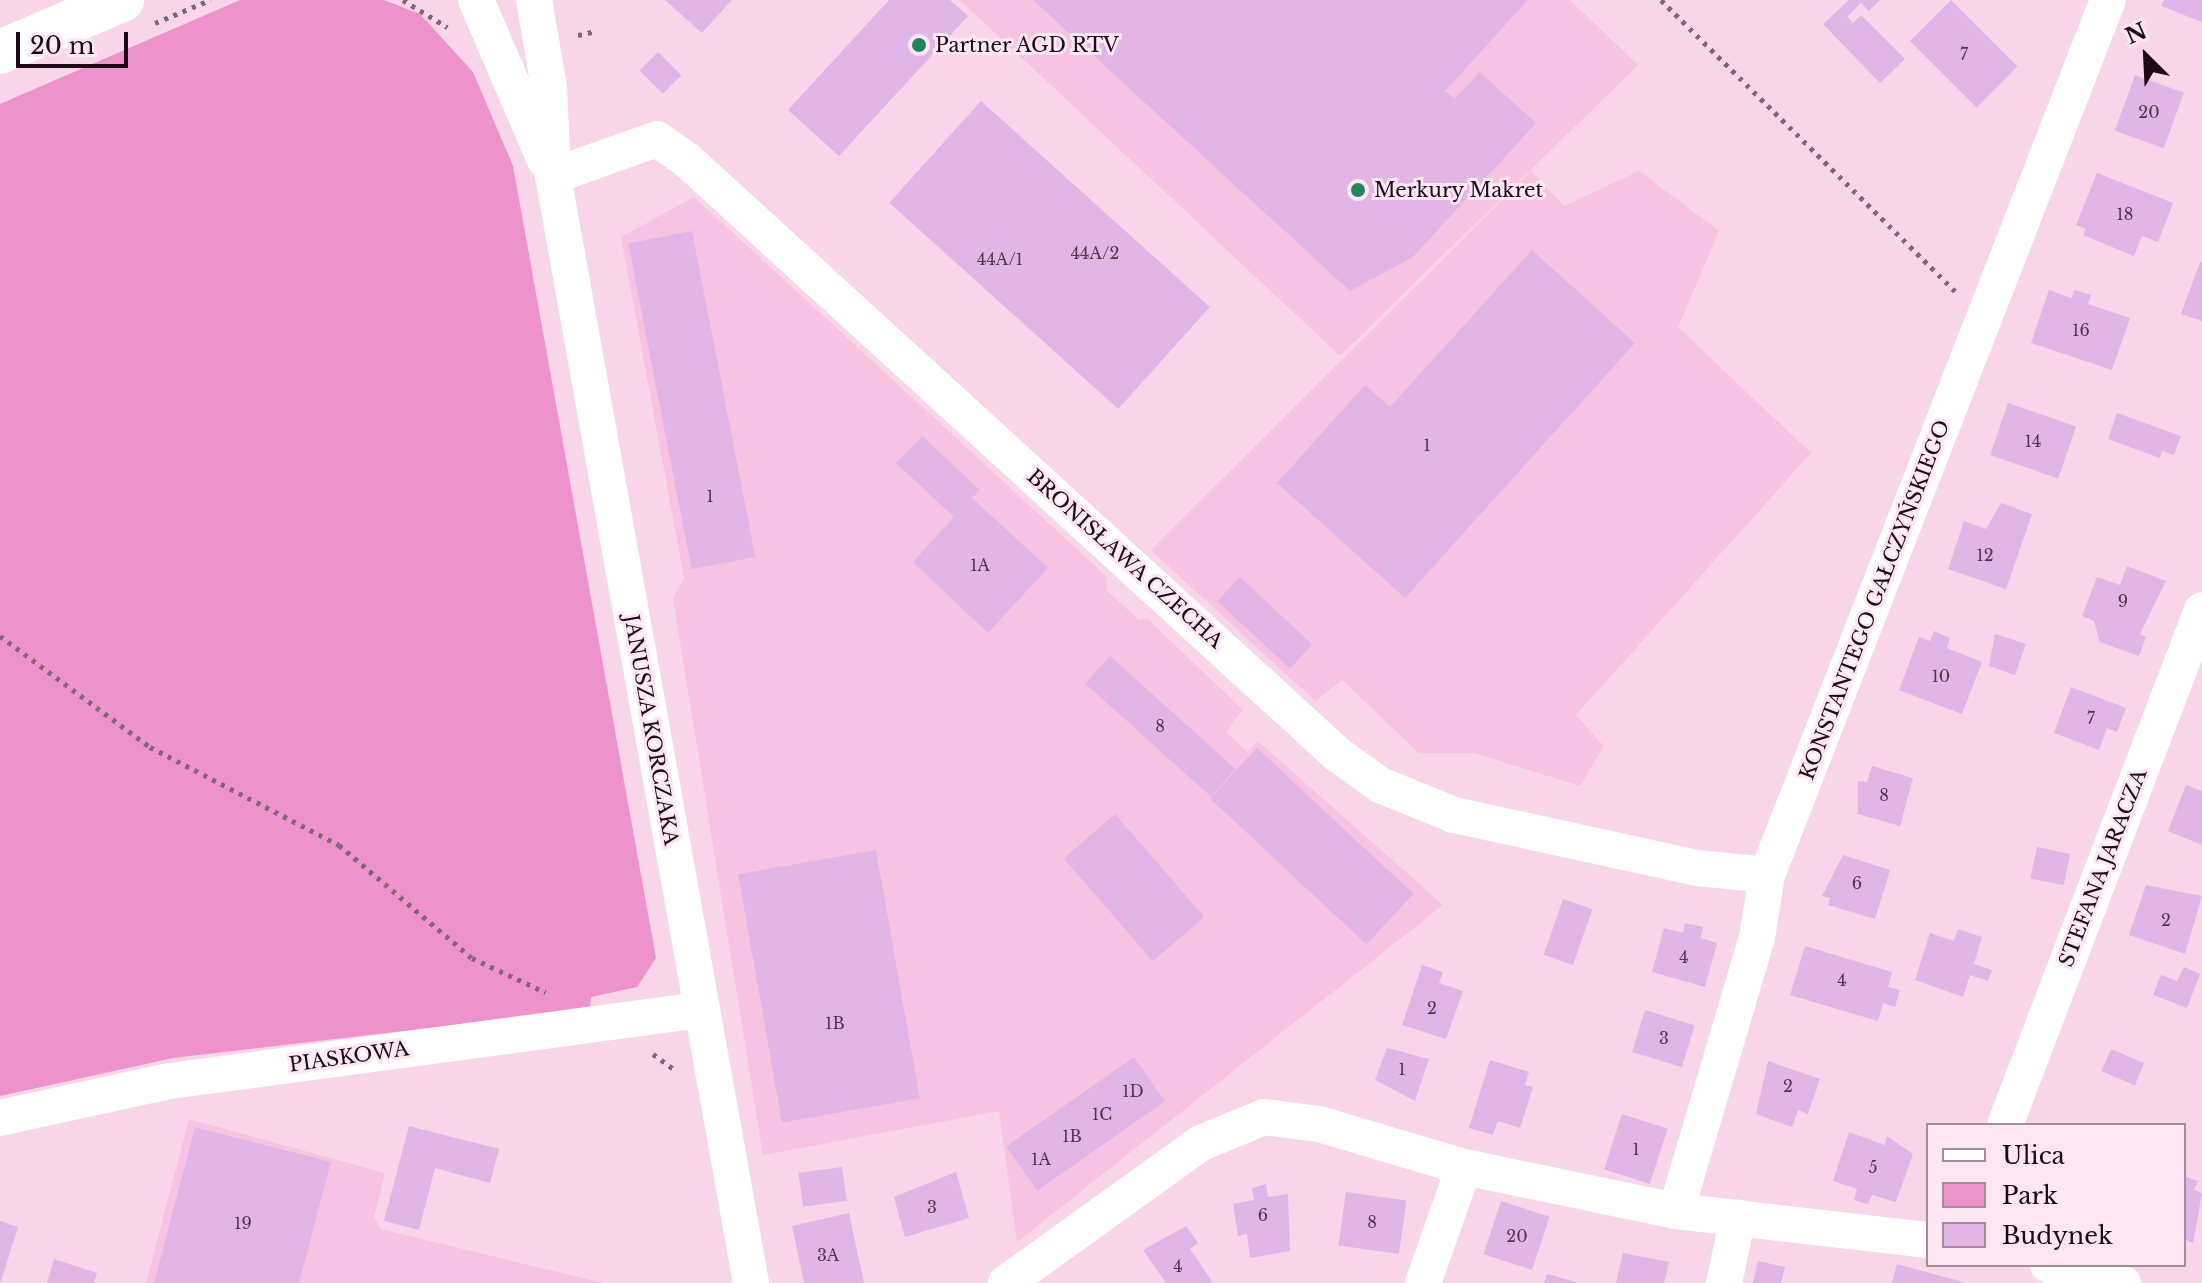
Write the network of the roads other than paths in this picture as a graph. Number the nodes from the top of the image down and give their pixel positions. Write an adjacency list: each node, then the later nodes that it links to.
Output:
1 (122, 0): 7 (main road)
2 (453, 0): 6 (street, JANUSZA KORCZAKA)
3 (476, 0): 6 (street, JANUSZA KORCZAKA)
4 (534, 0): 8 (street, JANUSZA KORCZAKA)
5 (2108, 0): 10 (street, KONSTANTEGO GAŁCZYŃSKIEGO)
6 (494, 43): 8 (street, JANUSZA KORCZAKA)
7 (0, 52)
8 (553, 176): 10 (street, BRONISŁAWA CZECHA); 11 (street, JANUSZA KORCZAKA)
9 (2202, 610): 13 (street, STEFANA JARACZA)
10 (1767, 875): 15 (street, KONSTANTEGO GAŁCZYŃSKIEGO)
11 (701, 1010): 12 (street, PIASKOWA); 19 (street, JANUSZA KORCZAKA)
12 (0, 1118)
13 (2006, 1123)
14 (1464, 1167): 15 (street); 20 (street); 21 (street)
15 (1676, 1211): 16 (street)
16 (1738, 1217): 17 (street); 22 (street)
17 (1926, 1240)
18 (2056, 1267): 23 (street)
19 (751, 1283)
20 (1006, 1283)
21 (1423, 1283)
22 (1724, 1283)
23 (2123, 1283)

